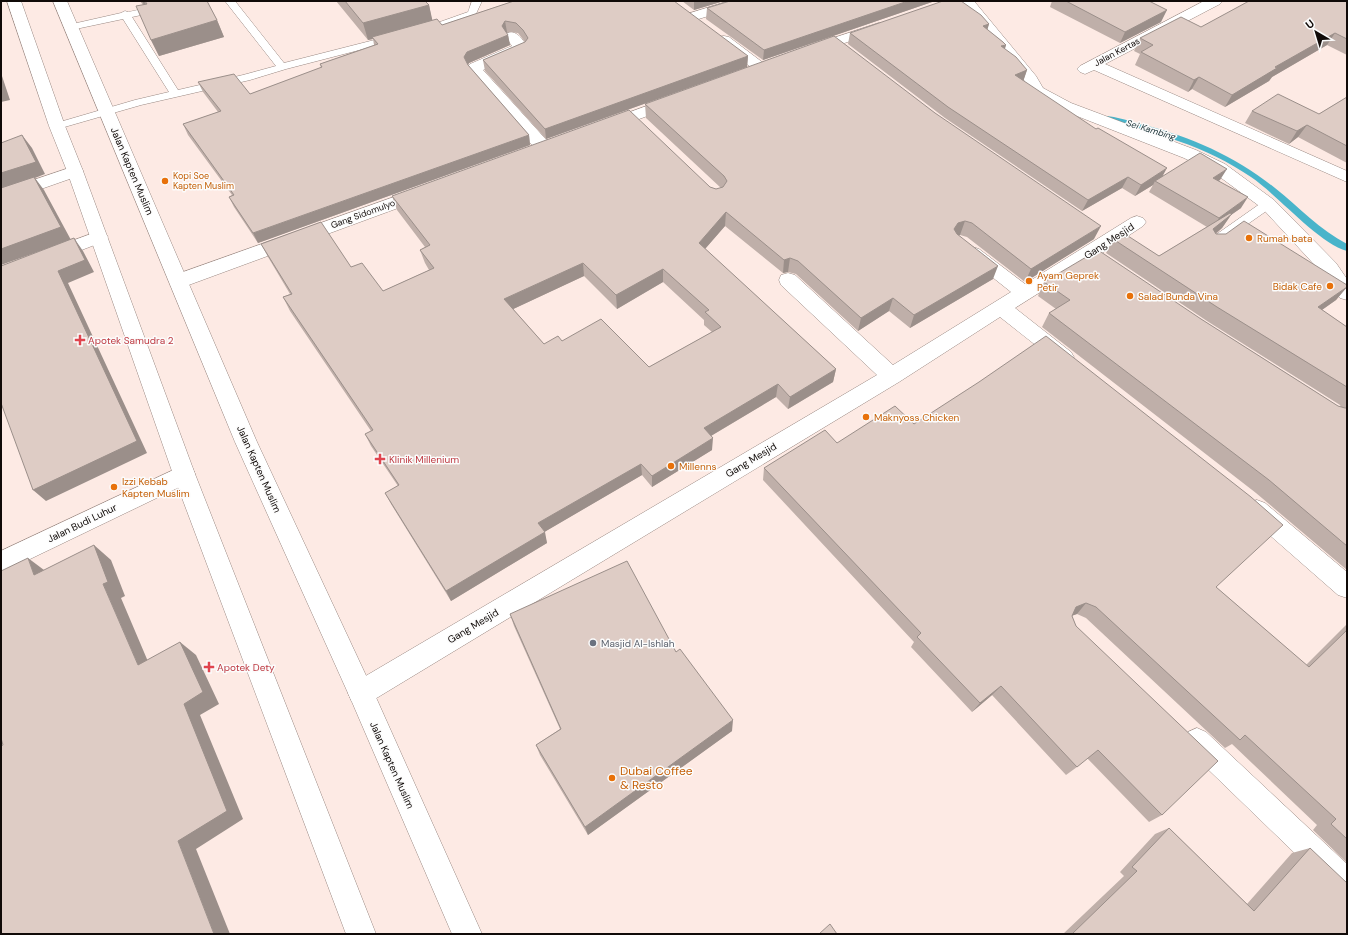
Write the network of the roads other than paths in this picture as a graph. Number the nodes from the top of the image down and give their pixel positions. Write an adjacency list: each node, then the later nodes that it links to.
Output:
1 (14, 1): 19 (street)
2 (60, 1): 11 (street, Jalan Kapten Muslim)
3 (192, 1): 9 (lane)
4 (230, 1): 14 (lane)
5 (477, 1): 14 (lane)
6 (743, 1): 15 (street)
7 (967, 1): 26 (street)
8 (1215, 1): 23 (street, Jalan Kertas)
9 (125, 14): 11 (lane); 16 (lane)
10 (893, 22): 13 (street)
11 (71, 26): 18 (street, Jalan Kapten Muslim)
12 (512, 36): 21 (street)
13 (797, 55)
14 (282, 67): 16 (lane)
15 (761, 68)
16 (175, 93): 18 (lane)
17 (690, 94): 20 (street)
18 (106, 111): 19 (lane); 33 (street, Jalan Kapten Muslim)
19 (57, 126): 22 (street)
20 (588, 132)
21 (544, 148)
22 (75, 171): 25 (street); 28 (street)
23 (1347, 177)
24 (440, 186): 33 (street, Gang Sidomulyo)
25 (1, 197)
26 (1268, 204): 30 (lane); 35 (street)
27 (1137, 222): 34 (street, Gang Mesjid)
28 (99, 237): 31 (street); 39 (street)
29 (960, 242): 34 (street)
30 (1211, 244)
31 (1, 274)
32 (788, 280): 38 (street)
33 (179, 281): 43 (street, Jalan Kapten Muslim)
34 (1024, 293): 36 (street, Gang Mesjid)
35 (1347, 293)
36 (1000, 307): 37 (street); 38 (street, Gang Mesjid)
37 (1079, 369)
38 (892, 376): 43 (street, Gang Mesjid)
39 (184, 474): 41 (street, Jalan Budi Luhur); 46 (street)
40 (1240, 496): 42 (street)
41 (1, 562)
42 (1347, 587)
43 (361, 693): 47 (street, Jalan Kapten Muslim)
44 (1180, 725): 45 (street)
45 (1347, 884)
46 (361, 934)
47 (467, 934)

